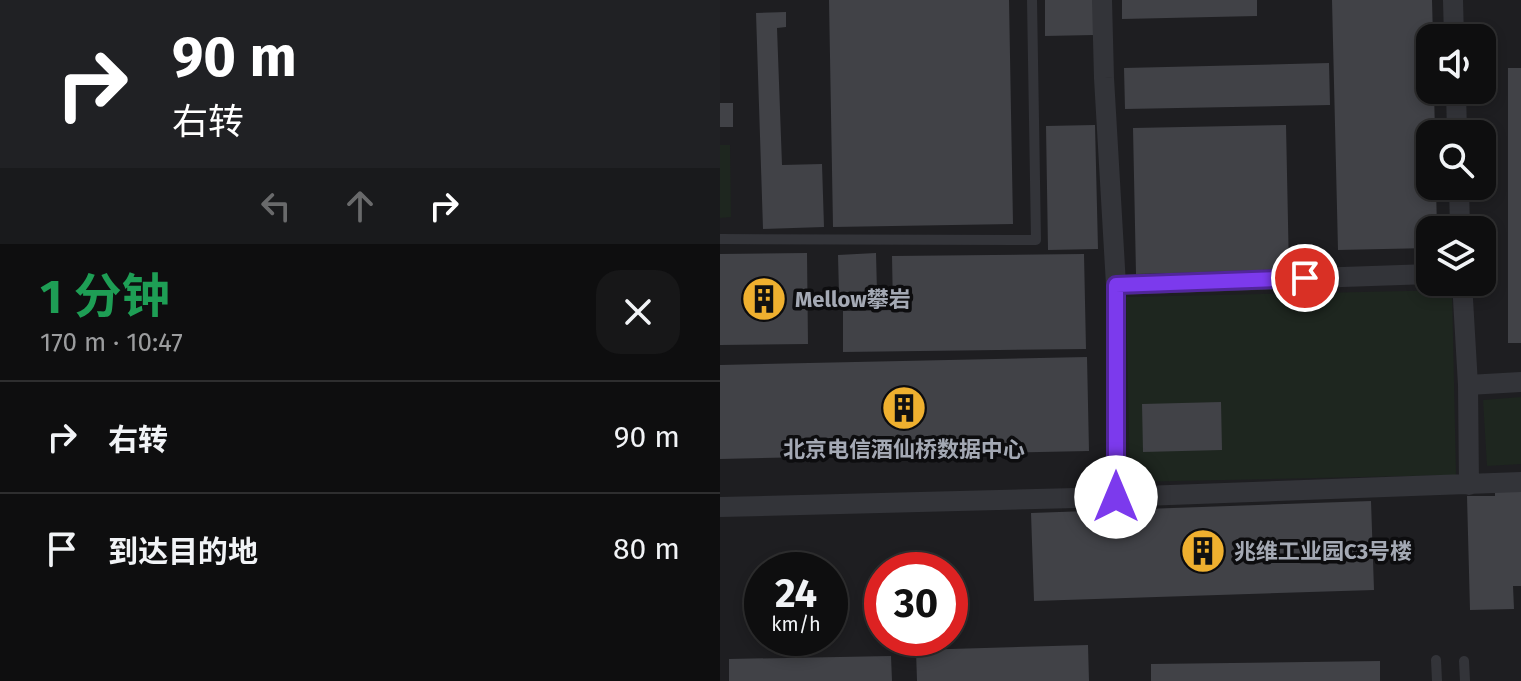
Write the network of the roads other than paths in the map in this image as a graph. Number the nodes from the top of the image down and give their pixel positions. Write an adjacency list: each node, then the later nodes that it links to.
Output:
1 (1032, 0): 5 (lane)
2 (1102, 0): 7 (street)
3 (1453, 0): 4 (street)
4 (1454, 24)
5 (720, 239)
6 (1416, 274): 7 (street)
7 (1116, 285): 13 (street)
8 (1463, 296): 10 (street)
9 (1521, 382): 10 (street)
10 (1468, 385): 12 (street)
11 (1521, 482): 12 (street)
12 (1469, 485): 13 (street)
13 (1116, 497): 14 (street)
14 (720, 507)
15 (1436, 660): 17 (lane)
16 (1464, 661): 18 (lane)
17 (1437, 681)
18 (1465, 681)

